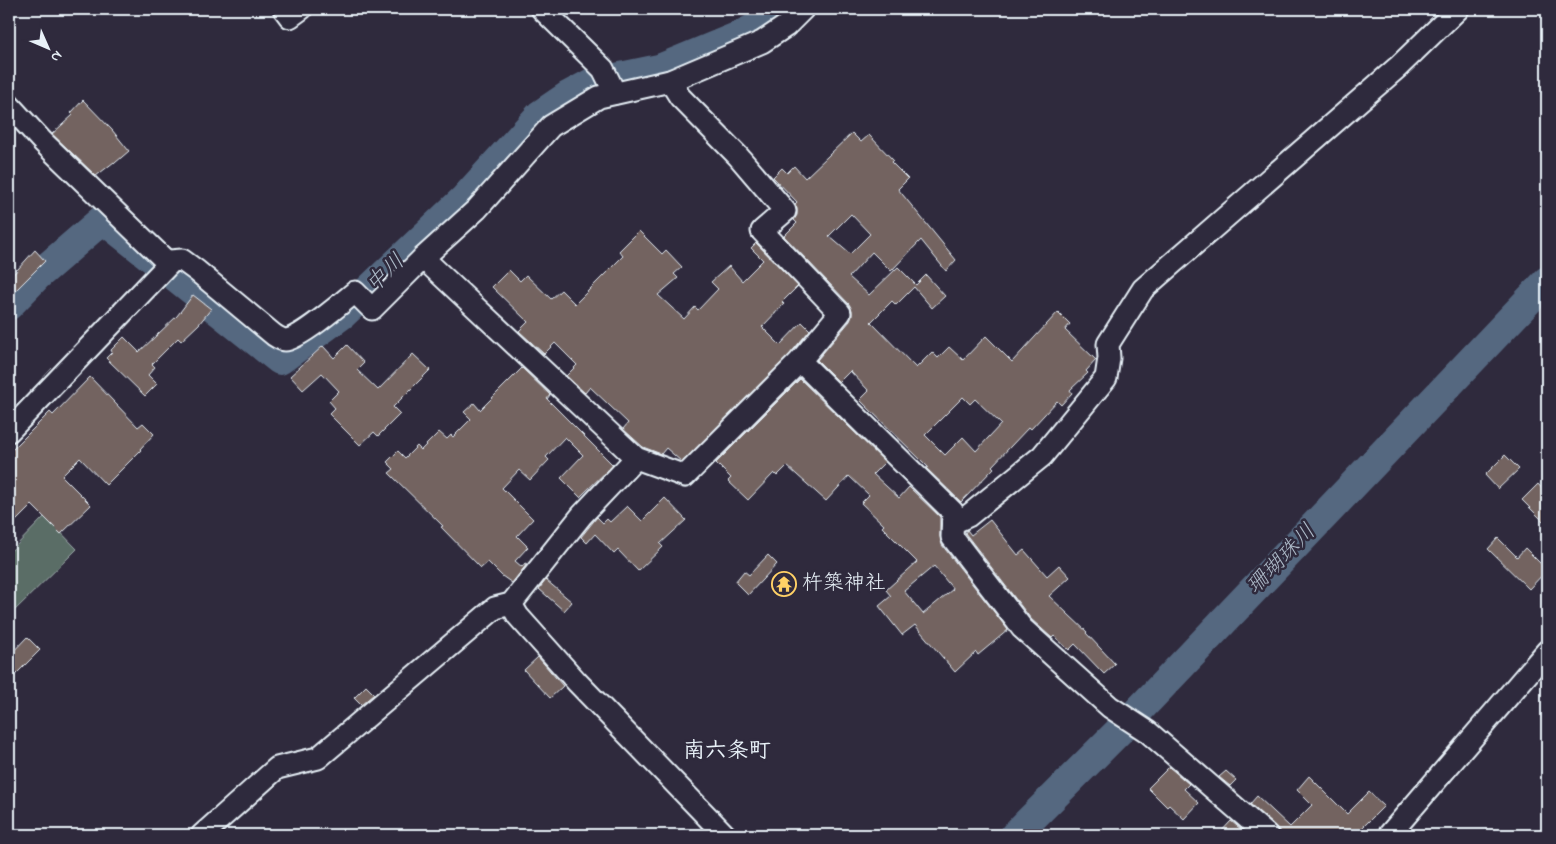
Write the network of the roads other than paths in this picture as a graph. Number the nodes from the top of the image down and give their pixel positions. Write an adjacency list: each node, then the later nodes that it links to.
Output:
1 (284, 9): 2 (street)
2 (301, 9)
3 (542, 9): 7 (street)
4 (803, 9): 6 (street)
5 (1458, 9): 14 (street)
6 (670, 81): 7 (street); 11 (street)
7 (615, 93): 9 (street)
8 (9, 105): 10 (street)
9 (423, 258): 10 (street); 13 (street)
10 (169, 264): 12 (street)
11 (800, 361): 13 (street); 14 (street)
12 (9, 431)
13 (636, 458): 15 (street)
14 (953, 523): 19 (street)
15 (512, 604): 17 (street); 18 (street)
16 (1547, 651): 20 (street)
17 (202, 835)
18 (725, 835)
19 (1267, 835)
20 (1389, 835)

